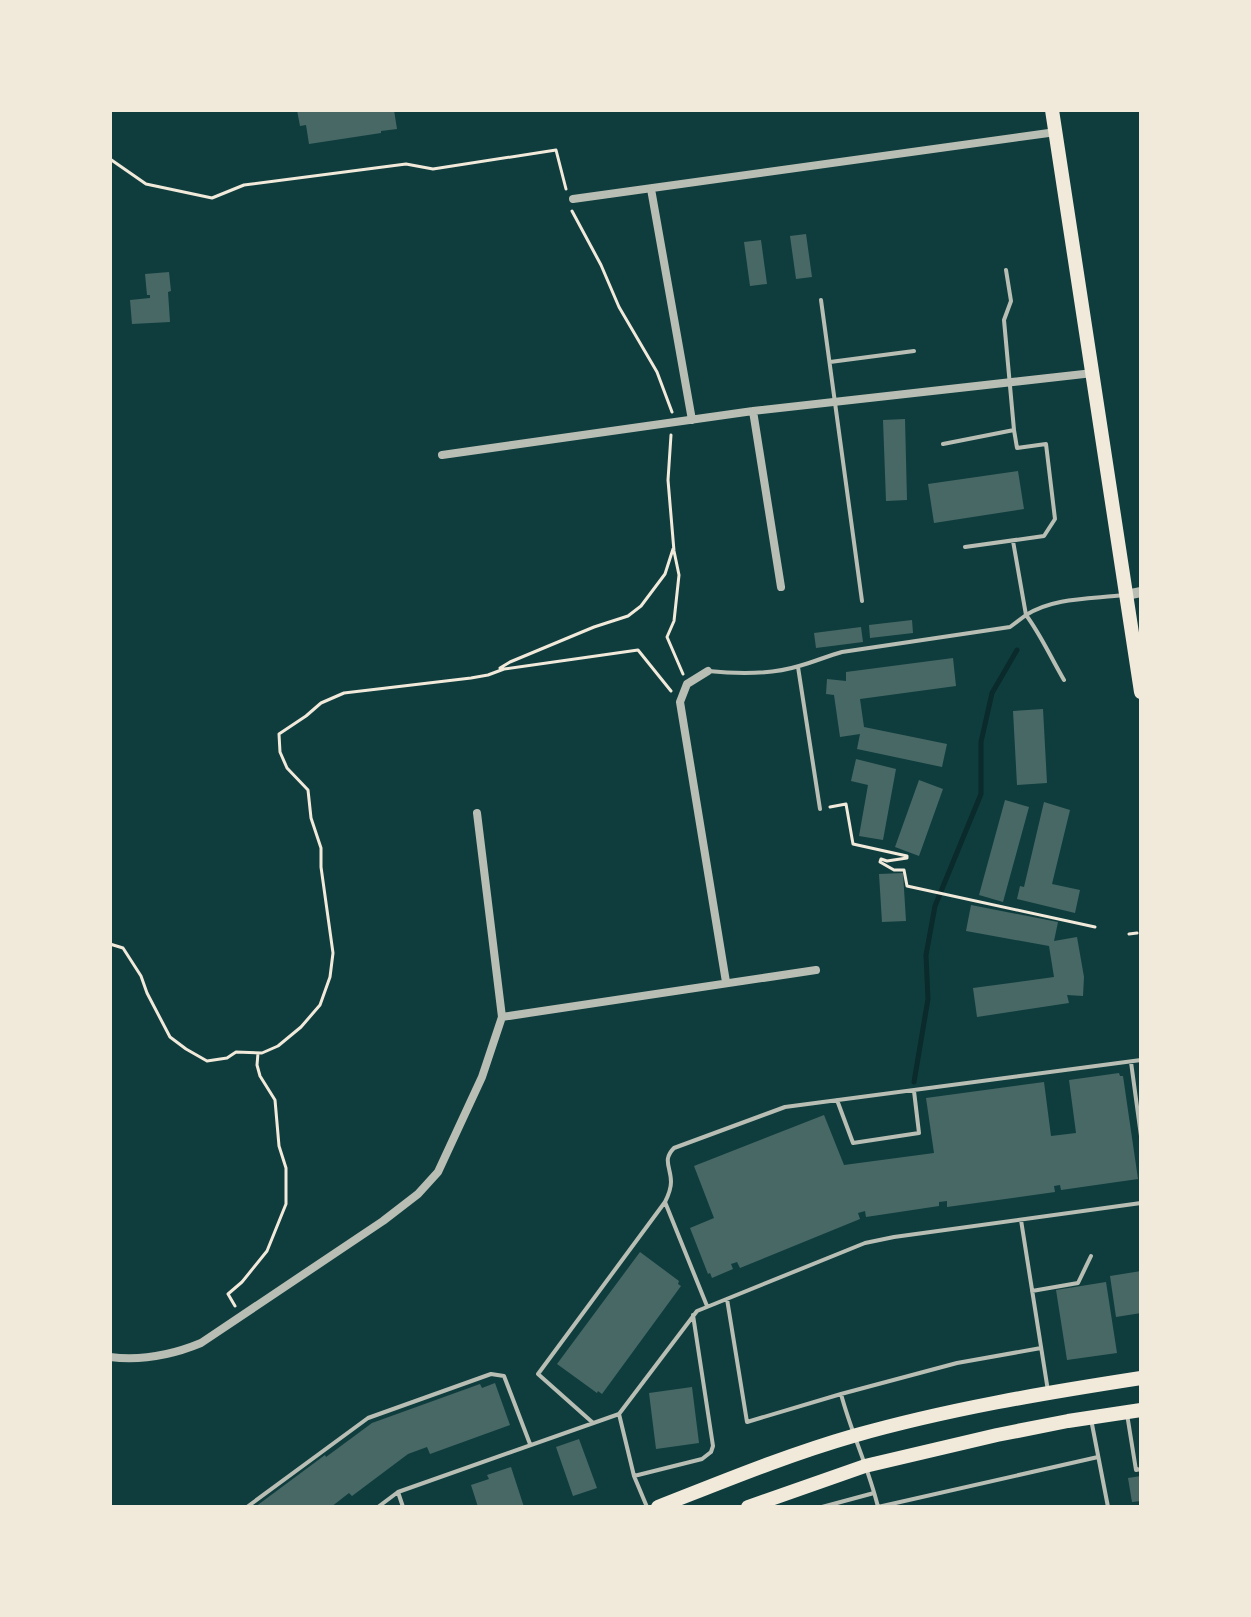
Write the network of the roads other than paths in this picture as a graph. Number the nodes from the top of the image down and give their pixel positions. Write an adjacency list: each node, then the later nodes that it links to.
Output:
1 (1052, 110): 2 (main road)
2 (1056, 132): 3 (street); 9 (main road)
3 (651, 189): 4 (street); 13 (street)
4 (571, 202)
5 (1006, 270): 10 (lane)
6 (821, 300): 8 (lane)
7 (914, 351): 8 (lane)
8 (830, 362): 11 (lane)
9 (1093, 373): 10 (street); 21 (main road)
10 (1011, 382): 11 (street); 14 (lane)
11 (836, 402): 12 (street); 22 (lane)
12 (753, 411): 13 (street); 19 (street)
13 (692, 420): 16 (street)
14 (1014, 430): 15 (lane); 17 (lane)
15 (943, 444)
16 (442, 455)
17 (1013, 541): 18 (lane); 23 (lane)
18 (965, 547)
19 (781, 587)
20 (1141, 592): 21 (street)
21 (1126, 595): 23 (lane); 27 (main road)
22 (862, 601)
23 (1026, 615): 24 (lane); 26 (lane)
24 (798, 667): 25 (lane); 28 (lane)
25 (708, 671): 31 (street)
26 (1064, 680)
27 (1141, 692)
28 (820, 809)
29 (477, 813): 32 (street)
30 (816, 970): 31 (street)
31 (726, 982): 32 (street)
32 (502, 1017): 47 (street)
33 (1141, 1060): 34 (lane)
34 (1131, 1062): 35 (lane); 37 (lane)
35 (914, 1091): 36 (lane); 36 (lane)
36 (837, 1100): 38 (lane)
37 (1141, 1136)
38 (665, 1202): 44 (lane); 54 (lane)
39 (1141, 1203): 40 (lane)
40 (1021, 1220): 42 (lane); 43 (lane)
41 (1091, 1256): 42 (lane)
42 (1032, 1291): 46 (lane)
43 (727, 1299): 44 (lane); 50 (lane)
44 (707, 1306): 45 (lane)
45 (693, 1315): 52 (lane); 60 (lane)
46 (1041, 1348): 49 (lane); 50 (lane)
47 (111, 1358)
48 (1141, 1378): 49 (main road)
49 (1049, 1392): 55 (main road)
50 (841, 1394): 55 (lane)
51 (1134, 1411): 53 (main road); 59 (lane)
52 (619, 1414): 54 (lane); 60 (lane)
53 (1091, 1417): 57 (lane); 58 (main road)
54 (593, 1423): 56 (lane)
55 (854, 1436): 58 (lane); 67 (main road)
56 (530, 1444): 61 (lane); 63 (lane)
57 (1098, 1457): 70 (lane); 71 (lane)
58 (865, 1466): 62 (lane); 68 (main road)
59 (1141, 1469)
60 (634, 1476): 66 (lane)
61 (398, 1492): 64 (lane); 65 (lane)
62 (874, 1492): 69 (lane); 70 (lane)
63 (247, 1507)
64 (378, 1507)
65 (403, 1507)
66 (647, 1507)
67 (658, 1507)
68 (748, 1507)
69 (822, 1507)
70 (878, 1507)
71 (1108, 1507)

